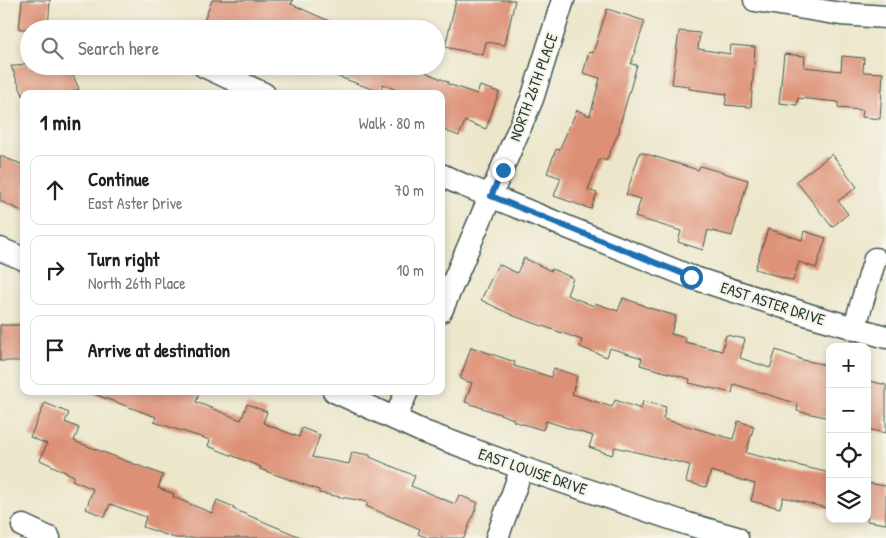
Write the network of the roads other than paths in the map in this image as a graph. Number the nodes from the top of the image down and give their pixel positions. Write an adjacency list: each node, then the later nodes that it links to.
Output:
1 (563, 0): 8 (street, NORTH 26TH PLACE)
2 (755, 0): 3 (street)
3 (804, 4): 4 (street)
4 (886, 17)
5 (223, 75): 6 (street)
6 (255, 90)
7 (445, 177): 8 (street, EAST ASTER DRIVE)
8 (491, 196): 12 (street, NORTH 26TH PLACE); 13 (street, EAST ASTER DRIVE)
9 (0, 249): 10 (street)
10 (20, 257)
11 (875, 258): 13 (street)
12 (445, 302)
13 (854, 329): 14 (street, EAST ASTER DRIVE)
14 (886, 337)
15 (343, 395): 17 (street, EAST LOUISE DRIVE)
16 (405, 395): 17 (street)
17 (395, 419): 18 (street, EAST LOUISE DRIVE)
18 (522, 468): 21 (street); 22 (street, EAST LOUISE DRIVE)
19 (23, 526): 20 (street)
20 (49, 538)
21 (497, 538)
22 (737, 538)

